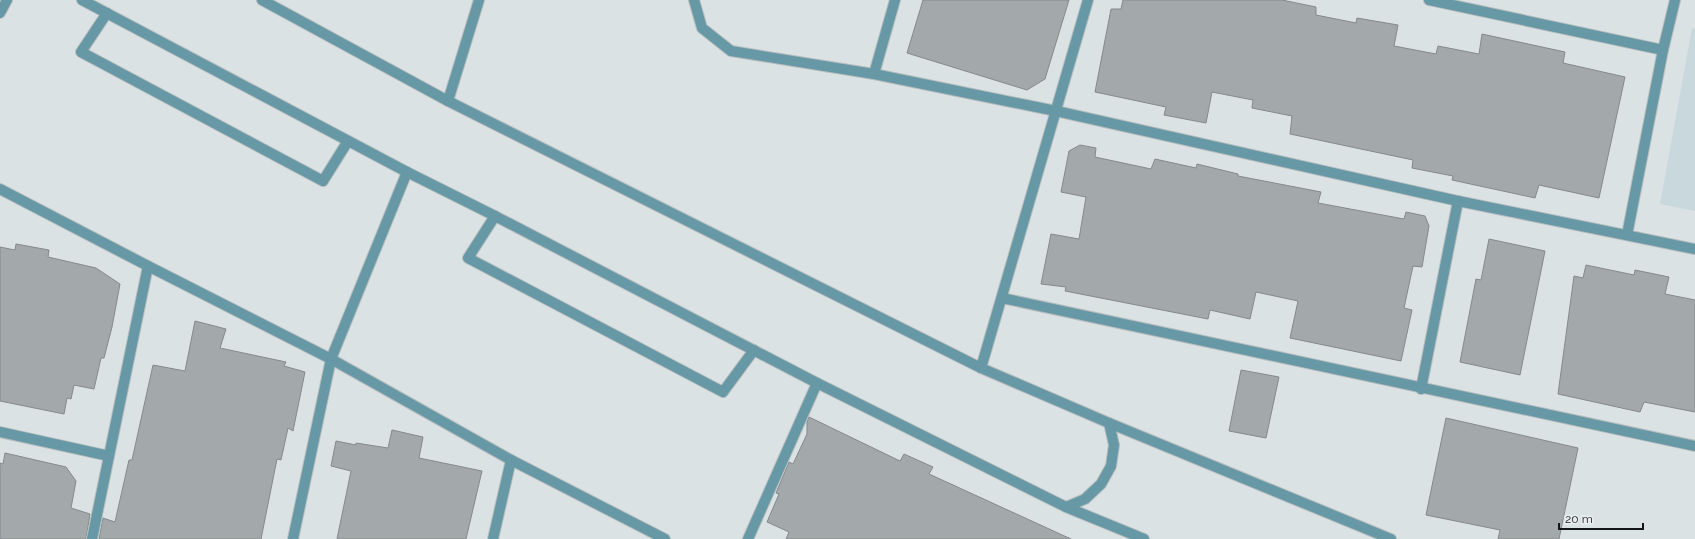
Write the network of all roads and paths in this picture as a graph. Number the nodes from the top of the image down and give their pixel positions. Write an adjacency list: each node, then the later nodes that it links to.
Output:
1 (7, 0): 10 (street)
2 (82, 0): 11 (street)
3 (262, 0): 14 (street)
4 (479, 0): 14 (street)
5 (694, 0): 13 (street)
6 (896, 0): 13 (street)
7 (1088, 0): 15 (street)
8 (1429, 0): 12 (street)
9 (1675, 0): 12 (street)
10 (0, 13)
11 (107, 13): 16 (street); 16 (street)
12 (1663, 50): 21 (street)
13 (874, 74): 15 (street)
14 (448, 101): 27 (street)
15 (1056, 111): 19 (street); 24 (street)
16 (348, 141): 17 (street)
17 (407, 172): 20 (street); 26 (street)
18 (0, 189): 23 (street)
19 (1458, 201): 21 (street); 29 (street)
20 (496, 216): 25 (street); 25 (street)
21 (1627, 235): 22 (street)
22 (1695, 249)
23 (148, 266): 26 (street); 33 (street)
24 (1002, 298): 27 (street); 29 (street)
25 (754, 350): 28 (street)
26 (331, 358): 34 (street); 37 (street)
27 (981, 368): 30 (street)
28 (817, 383): 35 (street); 40 (street)
29 (1421, 388): 32 (street)
30 (1109, 423): 35 (street); 42 (street)
31 (0, 432): 33 (street)
32 (1695, 446)
33 (109, 456): 36 (street)
34 (511, 460): 38 (street); 39 (street)
35 (1066, 507): 41 (street)
36 (92, 539)
37 (293, 539)
38 (493, 539)
39 (665, 539)
40 (748, 539)
41 (1144, 539)
42 (1391, 539)

